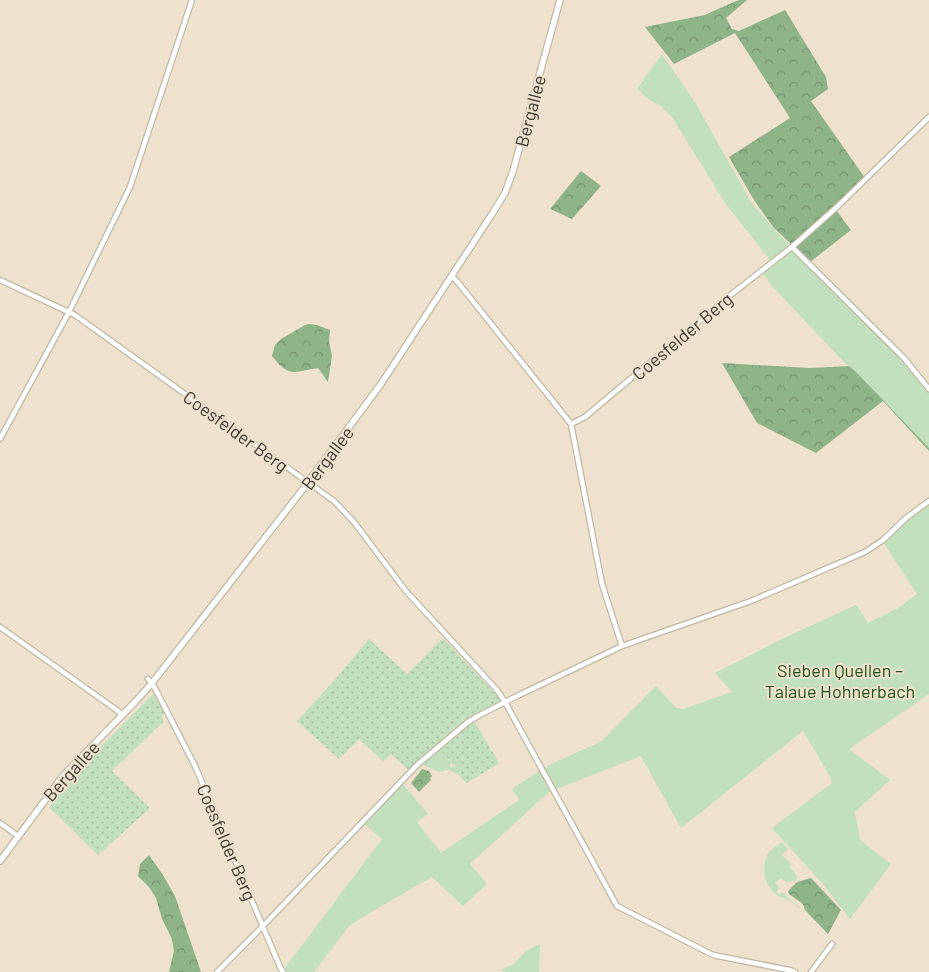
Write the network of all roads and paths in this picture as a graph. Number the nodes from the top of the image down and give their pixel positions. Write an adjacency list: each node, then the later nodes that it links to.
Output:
1 (560, 0): 5 (street, Bergallee)
2 (191, 1): 7 (street)
3 (929, 117): 4 (street, Coesfelder Berg)
4 (792, 247): 8 (street); 9 (street, Coesfelder Berg)
5 (452, 277): 9 (street); 11 (street, Bergallee)
6 (0, 280): 7 (street, Coesfelder Berg)
7 (69, 312): 10 (street); 11 (street, Coesfelder Berg)
8 (929, 389)
9 (571, 424): 14 (street)
10 (0, 439)
11 (308, 482): 15 (street, Bergallee); 16 (street, Coesfelder Berg)
12 (929, 501): 14 (street)
13 (0, 627): 17 (street)
14 (622, 646): 16 (street)
15 (150, 681): 17 (street, Bergallee); 21 (street, Coesfelder Berg)
16 (505, 702): 21 (street); 25 (street, Coesfelder Berg)
17 (120, 713): 19 (street, Bergallee)
18 (0, 823): 19 (street)
19 (18, 836): 20 (street, Bergallee)
20 (0, 861)
21 (262, 927): 23 (street); 24 (street, Coesfelder Berg)
22 (832, 944): 26 (street)
23 (217, 972)
24 (283, 972)
25 (795, 972)
26 (811, 972)

